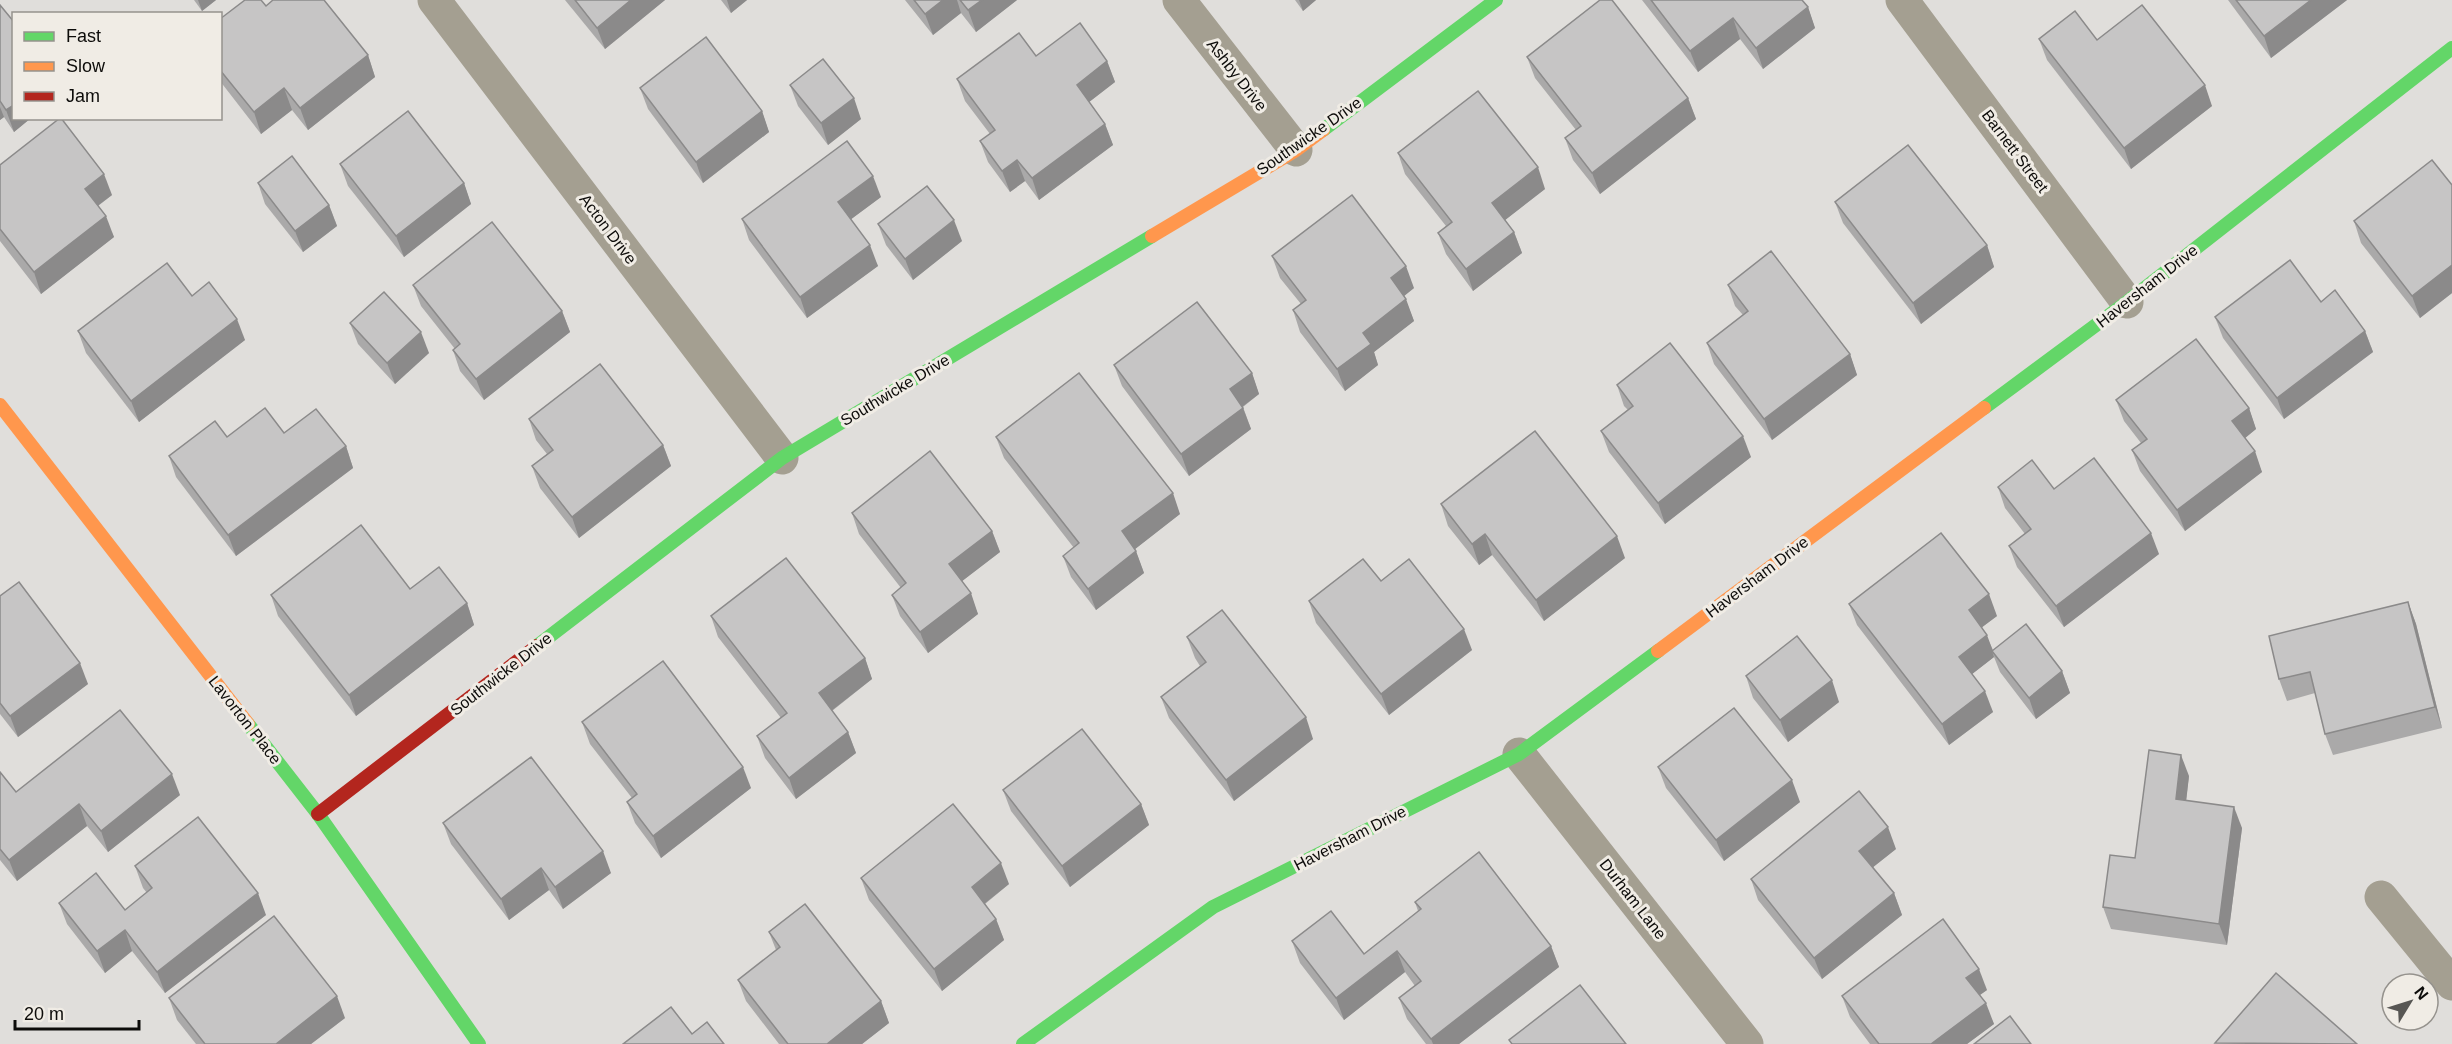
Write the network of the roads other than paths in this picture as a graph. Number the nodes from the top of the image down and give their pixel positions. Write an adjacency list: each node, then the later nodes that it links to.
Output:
1 (434, 0): 9 (street, Acton Drive)
2 (1179, 0): 6 (street, Ashby Drive)
3 (1496, 0): 6 (street, Southwicke Drive)
4 (1902, 0): 7 (street, Barnett Street)
5 (2452, 48): 7 (street, Haversham Drive)
6 (1296, 150): 9 (street, Southwicke Drive)
7 (2127, 302): 10 (street, Haversham Drive)
8 (0, 405): 11 (street, Lavorton Place)
9 (782, 458): 11 (street, Southwicke Drive)
10 (1519, 754): 15 (street, Haversham Drive); 16 (street, Durham Lane)
11 (318, 814): 14 (street, Lavorton Place)
12 (2381, 897): 13 (street)
13 (2452, 984)
14 (479, 1044)
15 (1023, 1044)
16 (1747, 1044)

